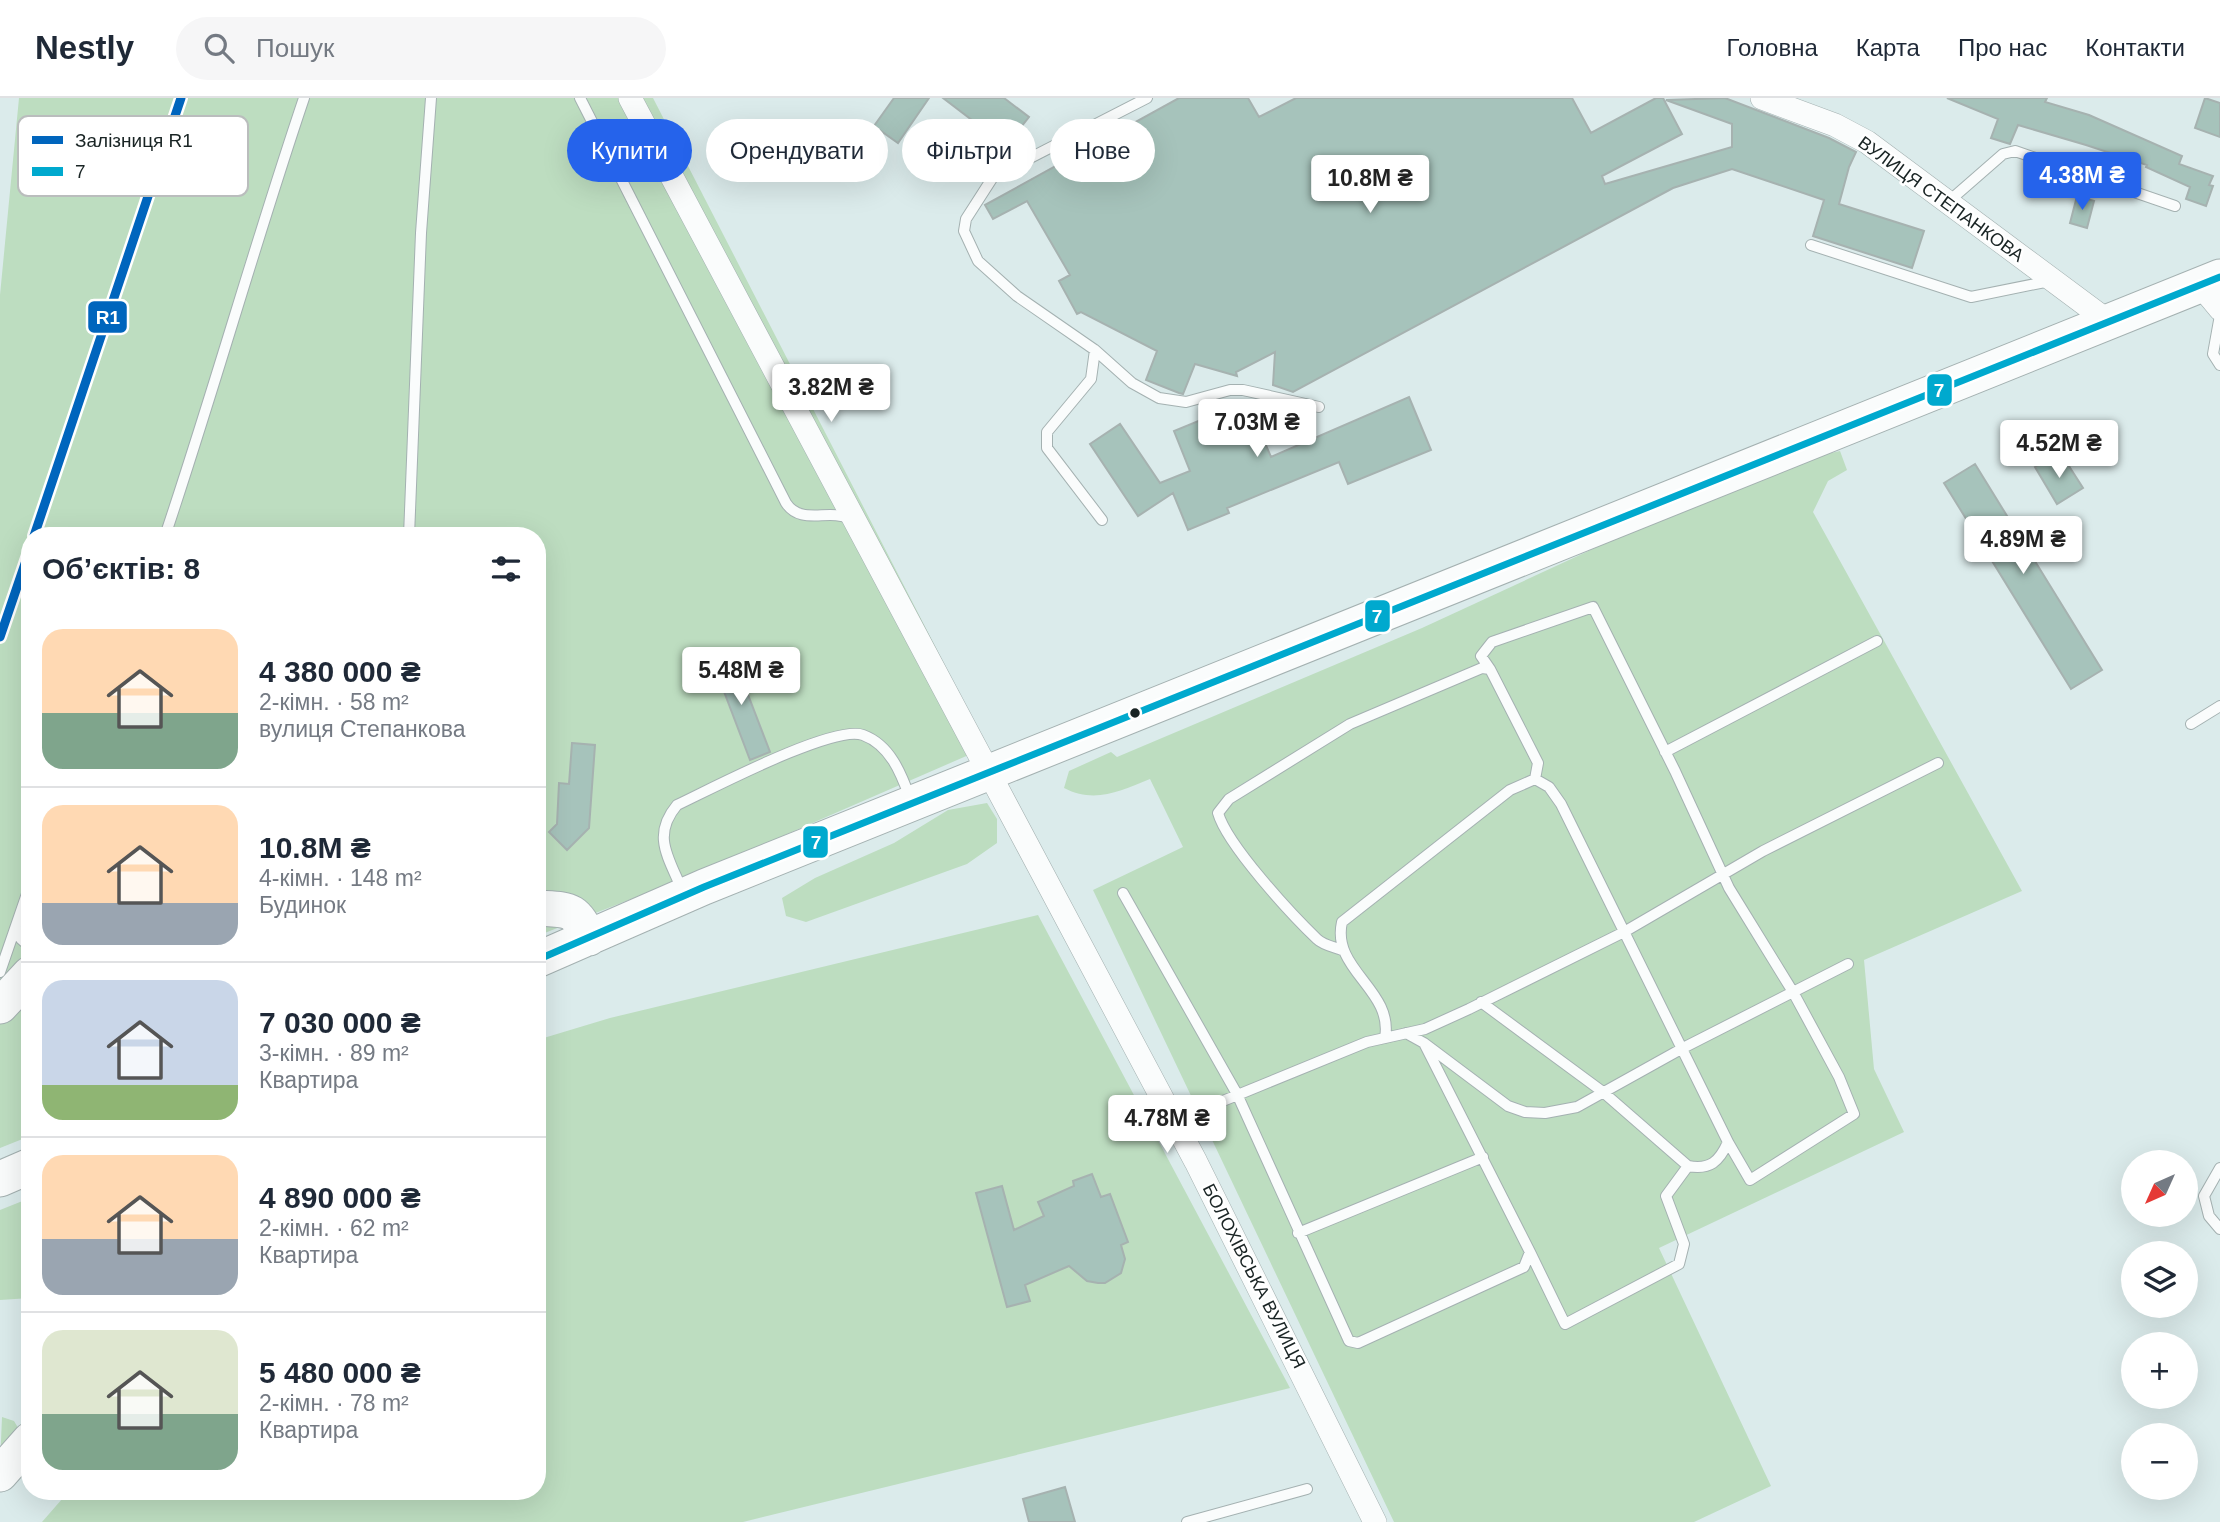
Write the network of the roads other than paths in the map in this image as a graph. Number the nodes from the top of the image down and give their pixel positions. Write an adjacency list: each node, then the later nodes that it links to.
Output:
1 (304, 98): 20 (lane)
2 (431, 98): 21 (lane)
3 (580, 98): 18 (lane)
4 (631, 98): 17 (street, БОЛОХІВСЬКА ВУЛИЦЯ)
5 (1147, 98): 14 (lane)
6 (1762, 98): 7 (street, ВУЛИЦЯ СТЕПАНКОВА)
7 (1948, 202): 8 (lane); 10 (street, ВУЛИЦЯ СТЕПАНКОВА)
8 (2175, 206)
9 (1811, 245): 10 (lane)
10 (2053, 281): 13 (street, ВУЛИЦЯ СТЕПАНКОВА)
11 (2213, 290): 13 (main road)
12 (2220, 315): 15 (lane)
13 (2109, 322): 29 (main road)
14 (1095, 350): 16 (lane); 19 (lane)
15 (2220, 365)
16 (1320, 407)
17 (841, 489): 18 (lane); 22 (street, БОЛОХІВСЬКА ВУЛИЦЯ)
18 (831, 513): 22 (lane)
19 (1102, 520)
20 (168, 527)
21 (410, 527)
22 (860, 527): 29 (street, БОЛОХІВСЬКА ВУЛИЦЯ)
23 (1877, 640): 27 (lane)
24 (1490, 669): 27 (lane); 30 (lane); 41 (lane)
25 (2220, 706): 26 (lane)
26 (2191, 724)
27 (1665, 752): 32 (lane)
28 (1938, 763): 32 (lane)
29 (989, 773): 31 (main road); 55 (street, БОЛОХІВСЬКА ВУЛИЦЯ)
30 (1535, 779): 38 (lane); 41 (lane)
31 (913, 804): 34 (main road); 34 (lane)
32 (1723, 875): 38 (lane); 46 (lane)
33 (1123, 893): 54 (lane)
34 (685, 896): 39 (main road)
35 (546, 909): 39 (main road)
36 (21, 911): 37 (lane)
37 (16, 926): 40 (lane); 44 (lane)
38 (1624, 932): 47 (lane); 52 (lane)
39 (589, 938): 42 (main road)
40 (21, 939)
41 (1342, 950): 50 (lane)
42 (546, 956)
43 (1848, 964): 46 (lane)
44 (0, 972)
45 (21, 984): 48 (main road)
46 (1793, 992): 52 (lane); 56 (lane)
47 (1481, 1002): 49 (lane); 53 (lane)
48 (0, 1006)
49 (1406, 1033): 50 (lane); 51 (lane)
50 (1385, 1038): 54 (lane)
51 (1424, 1043): 53 (lane); 57 (lane)
52 (1683, 1048): 53 (lane); 56 (lane)
53 (1603, 1092): 58 (lane)
54 (1237, 1094): 55 (lane); 61 (lane)
55 (1174, 1121): 67 (street, БОЛОХІВСЬКА ВУЛИЦЯ)
56 (1728, 1142): 58 (lane)
57 (1483, 1157): 61 (lane); 62 (lane)
58 (1688, 1166): 62 (lane)
59 (2220, 1168): 60 (lane)
60 (2220, 1229)
61 (1298, 1233): 62 (lane)
62 (1531, 1252)
63 (21, 1450): 64 (main road)
64 (0, 1474)
65 (1307, 1489): 66 (lane)
66 (1187, 1522)
67 (1375, 1522)

